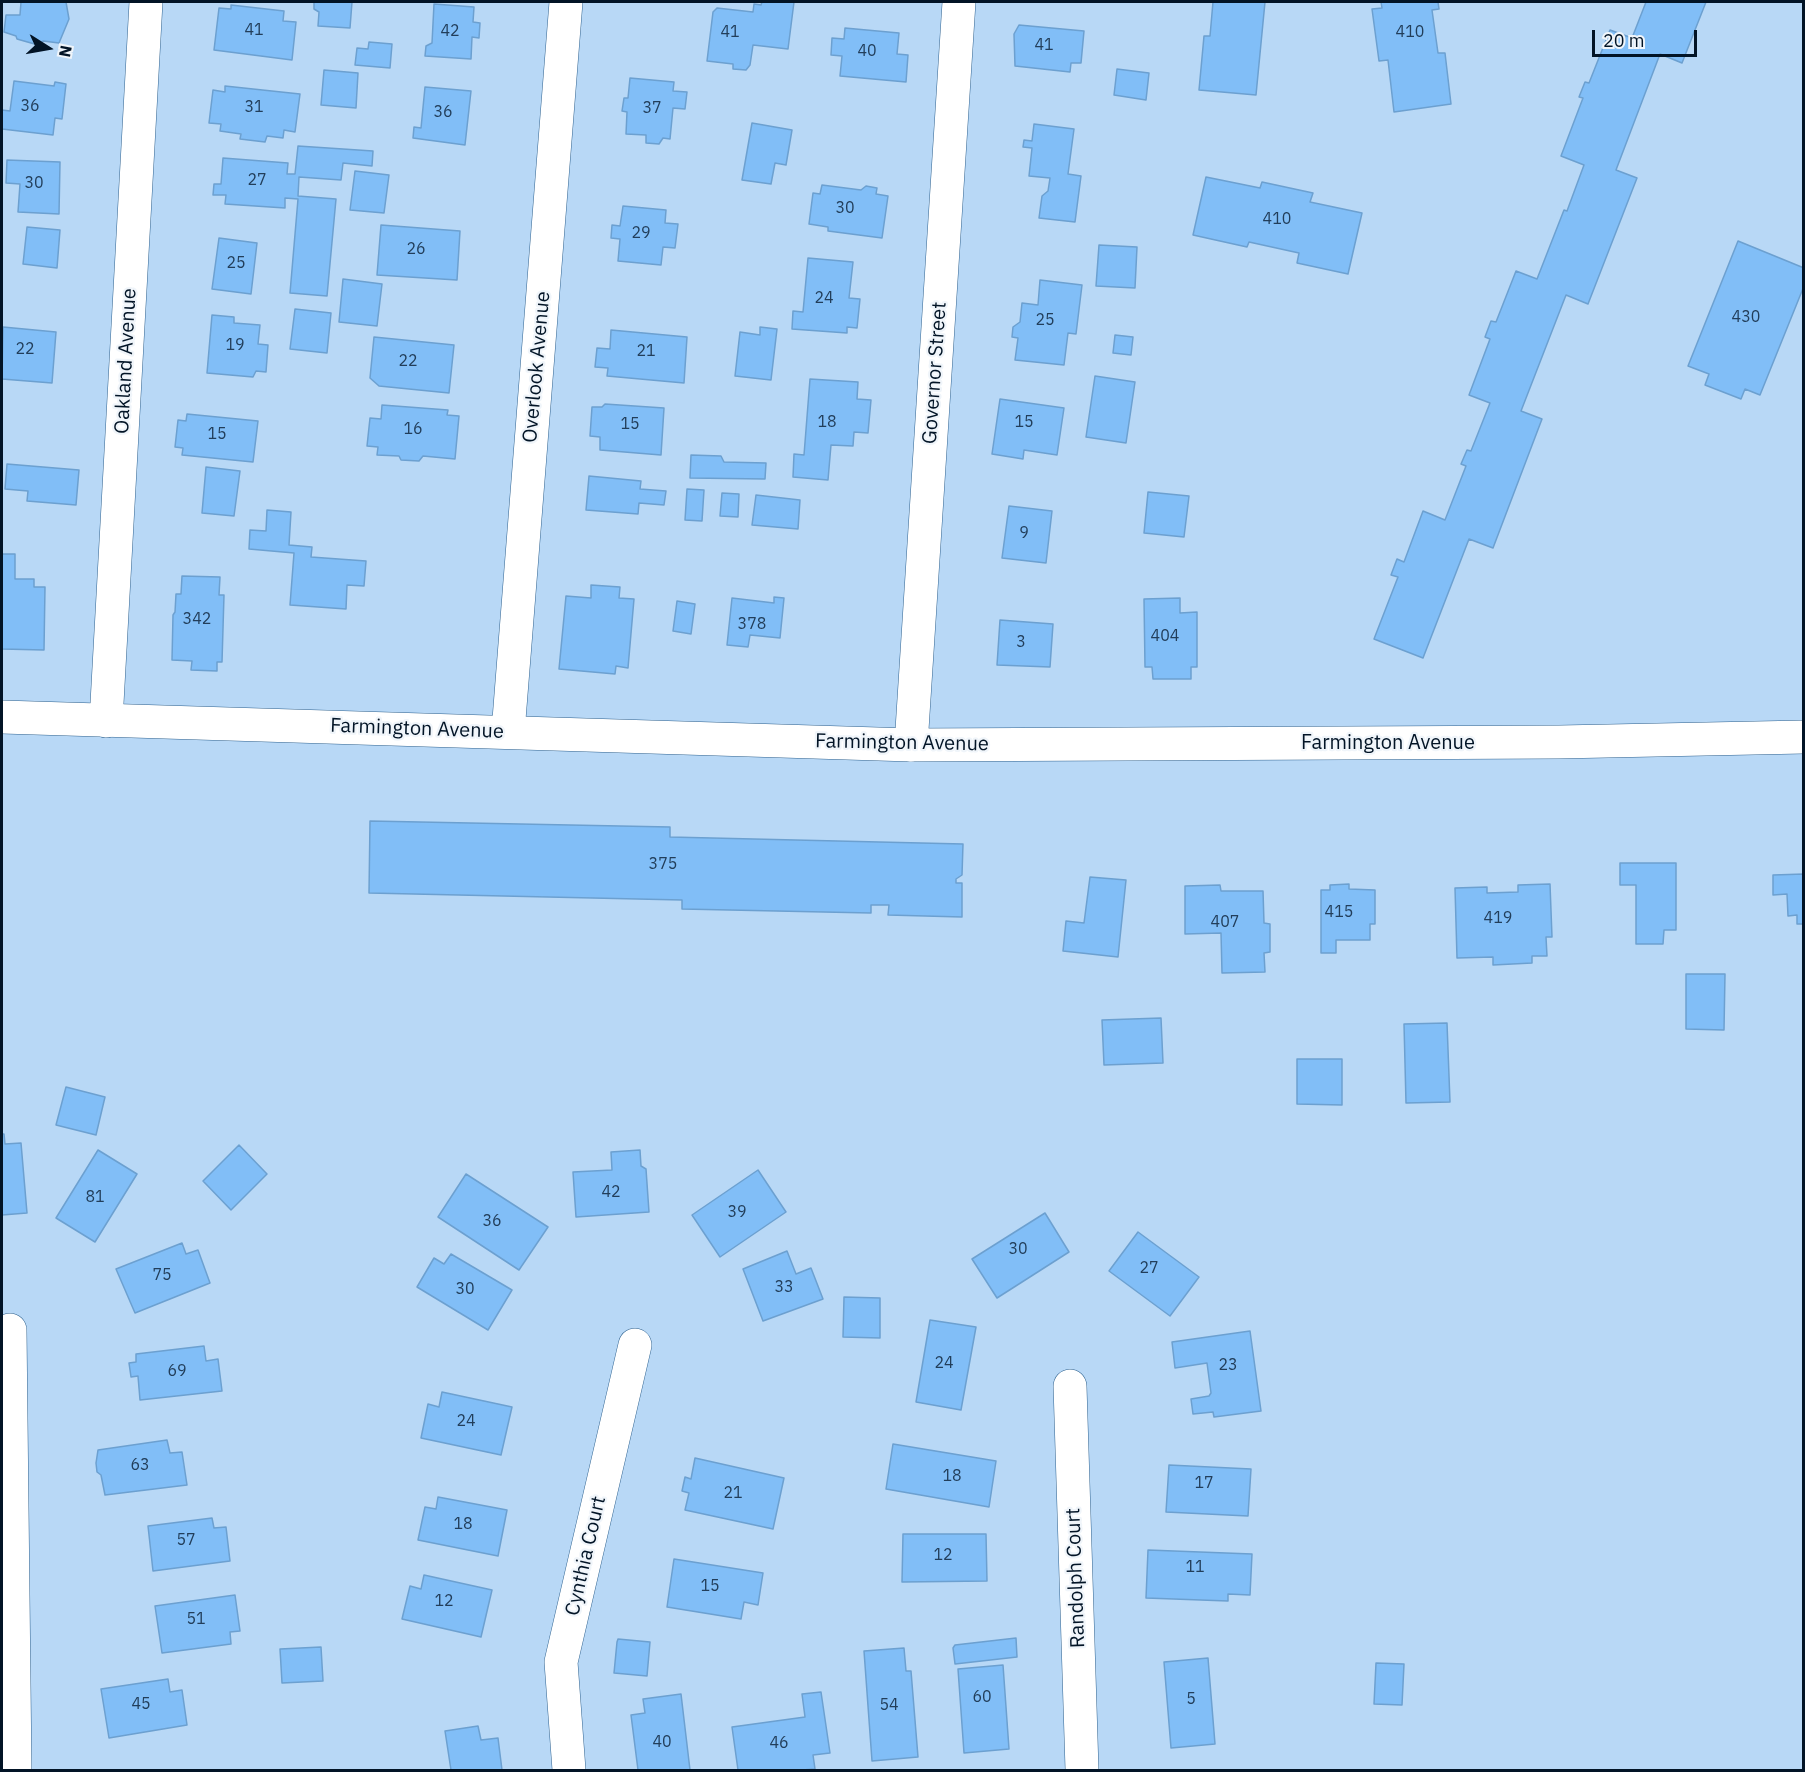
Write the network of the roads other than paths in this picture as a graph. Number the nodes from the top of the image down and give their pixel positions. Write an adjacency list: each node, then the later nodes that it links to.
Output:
1 (146, 2): 5 (street, Oakland Avenue)
2 (566, 2): 6 (street, Overlook Avenue)
3 (959, 2): 8 (street, Governor Street)
4 (2, 717): 5 (street, Farmington Avenue)
5 (106, 721): 6 (street, Farmington Avenue)
6 (508, 732): 8 (street, Farmington Avenue)
7 (1803, 738): 8 (street, Farmington Avenue)
8 (911, 744)
9 (10, 1330): 12 (street)
10 (635, 1345): 13 (street, Cynthia Court)
11 (1070, 1386): 14 (street, Randolph Court)
12 (15, 1770)
13 (569, 1770)
14 (1082, 1770)

